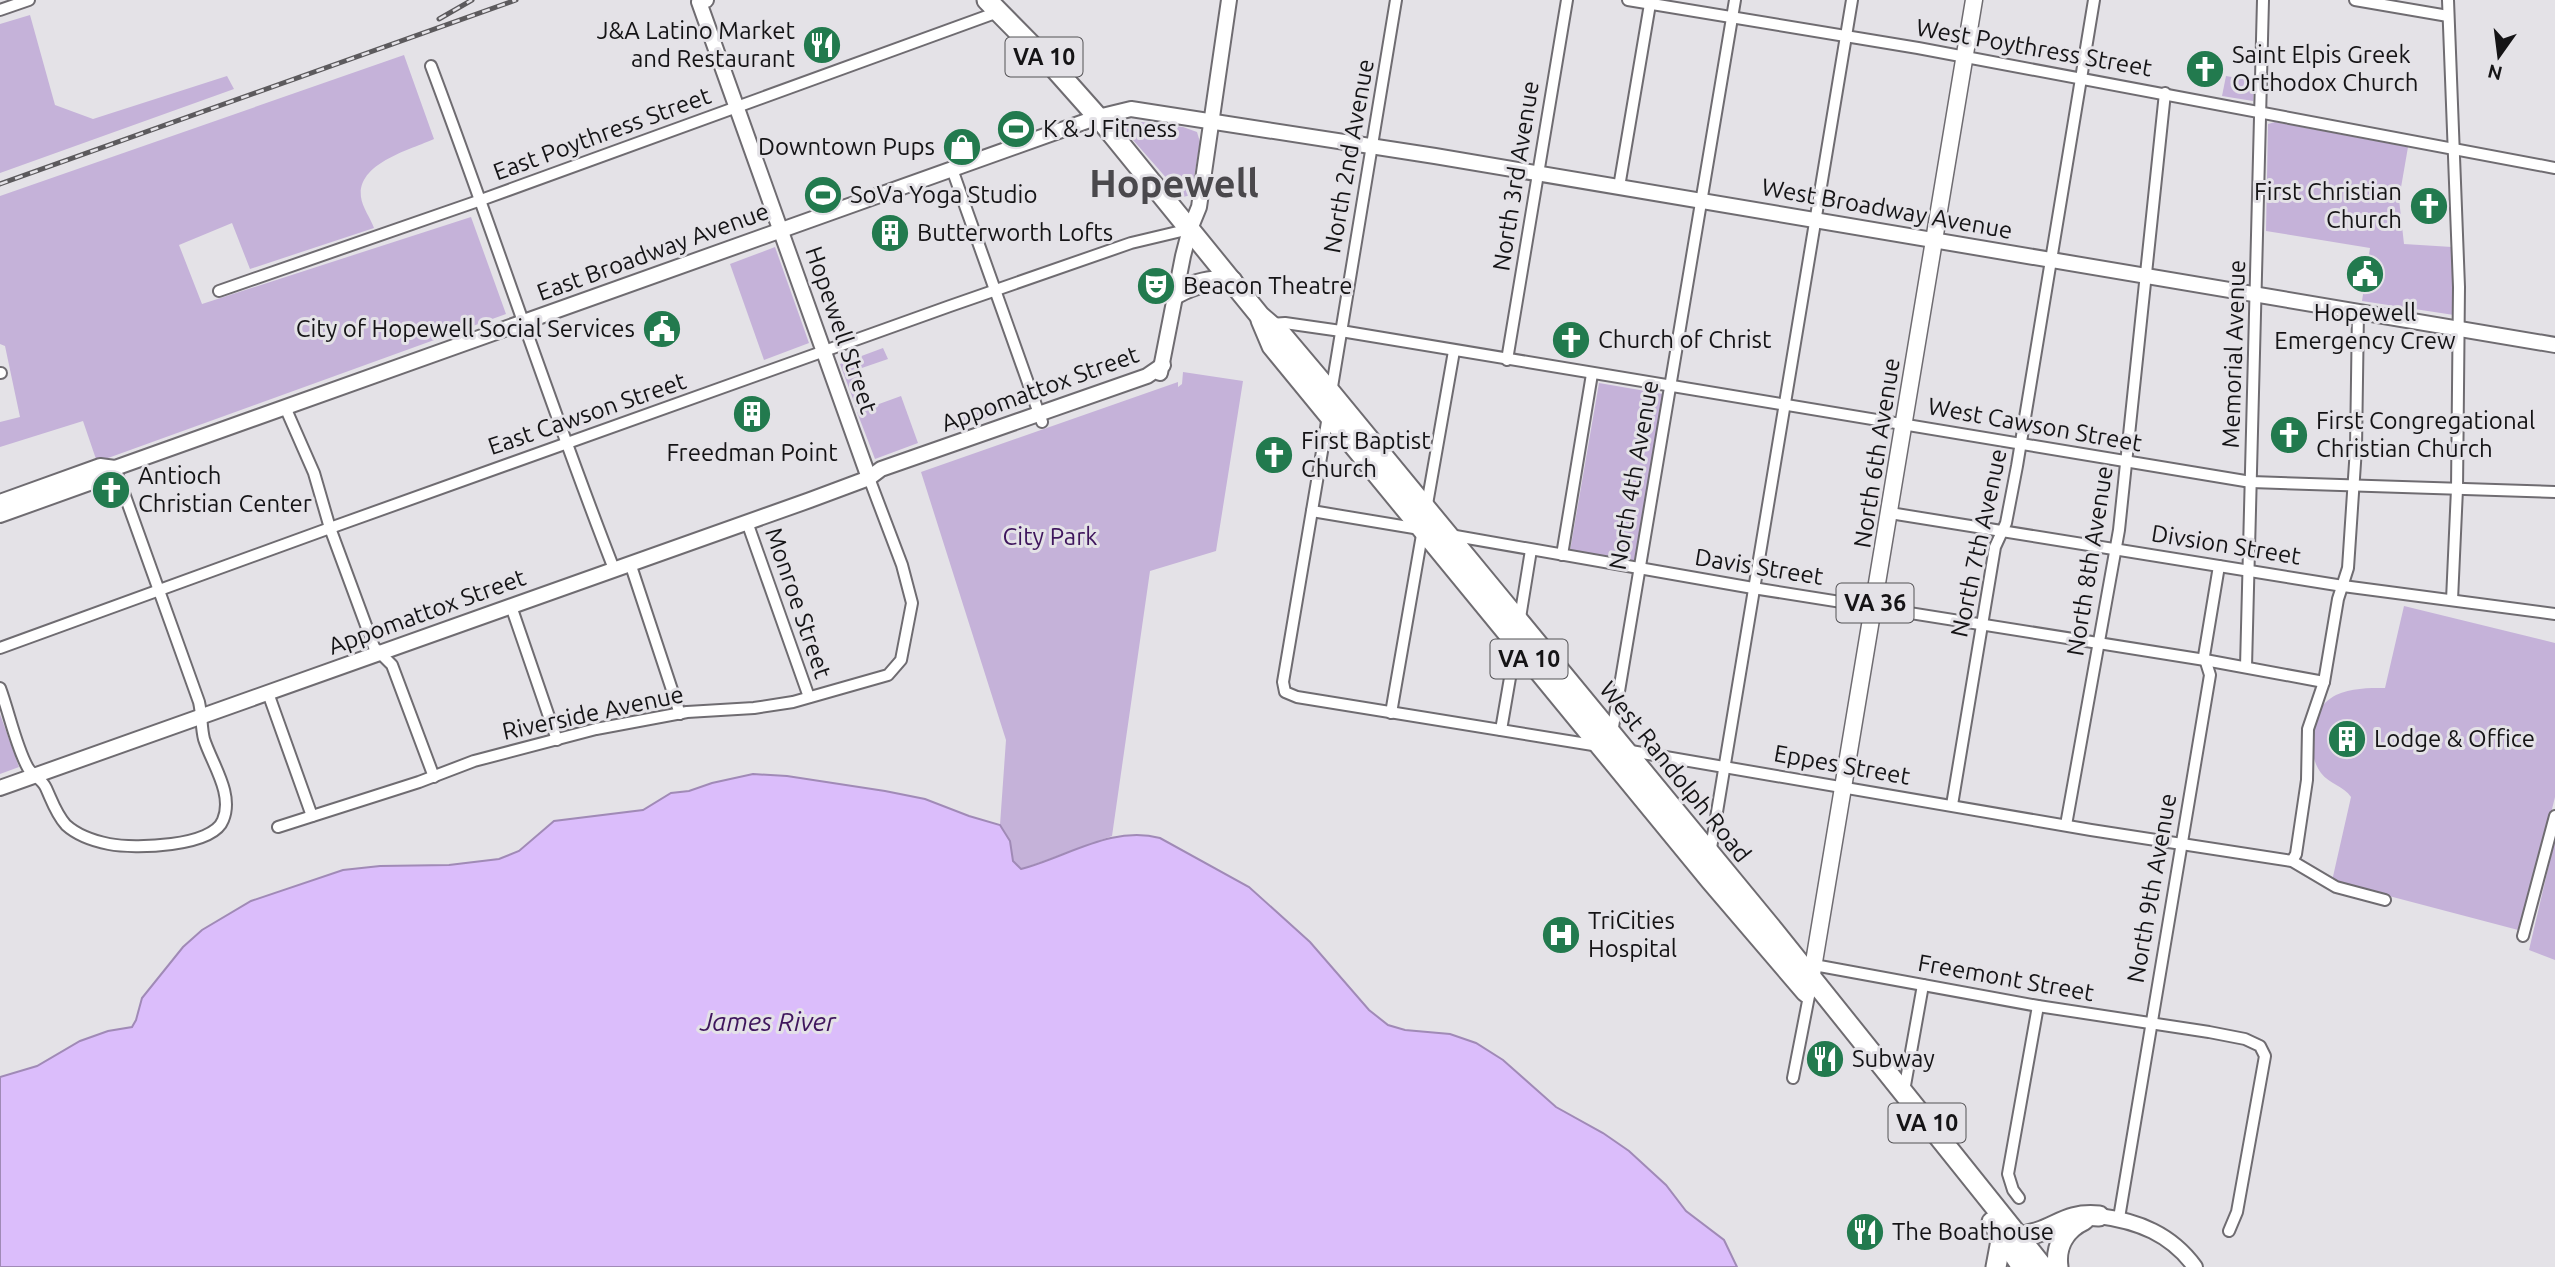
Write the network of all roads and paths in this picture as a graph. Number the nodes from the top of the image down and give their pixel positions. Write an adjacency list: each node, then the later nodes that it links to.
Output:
1 (29, 0): 16 (street)
2 (1230, 0): 27 (street)
3 (1396, 0): 28 (street, North 2nd Avenue)
4 (1567, 0): 32 (street, North 3rd Avenue)
5 (1628, 0): 14 (street, West Poythress Street)
6 (1735, 0): 18 (street, North 4th Avenue)
7 (1852, 0): 19 (street)
8 (1975, 0): 20 (main road, North 6th Avenue)
9 (2094, 0): 22 (street, North 7th Avenue)
10 (2263, 0): 25 (street, Memorial Avenue)
11 (2355, 0): 17 (street)
12 (2448, 0): 17 (street)
13 (701, 1): 24 (street, Hopewell Street)
14 (1650, 4): 18 (street, West Poythress Street); 33 (street)
15 (992, 6): 24 (street, East Poythress Street); 26 (highway, VA 10)
16 (0, 10)
17 (2448, 16): 29 (street)
18 (1732, 17): 19 (street, West Poythress Street); 35 (street, North 4th Avenue)
19 (1846, 36): 20 (street, West Poythress Street); 36 (street)
20 (1965, 56): 22 (street, West Poythress Street); 39 (main road, North 6th Avenue)
21 (431, 66): 34 (street)
22 (2081, 77): 23 (street, West Poythress Street); 40 (street, North 7th Avenue)
23 (2165, 93): 25 (street, West Poythress Street); 41 (street, North 8th Avenue)
24 (738, 107): 34 (street, East Poythress Street); 38 (street, Hopewell Street)
25 (2262, 112): 29 (street, West Poythress Street); 46 (street, Memorial Avenue)
26 (1098, 117): 27 (street, East Broadway Avenue); 31 (street, East Broadway Avenue); 37 (highway, VA 10)
27 (1211, 120): 28 (street, West Broadway Avenue); 37 (street)
28 (1372, 146): 32 (street, West Broadway Avenue); 51 (street, North 2nd Avenue)
29 (2454, 149): 30 (street, West Poythress Street); 50 (street)
30 (2555, 168)
31 (952, 169): 38 (street, East Broadway Avenue); 44 (street)
32 (1538, 173): 33 (street, West Broadway Avenue); 55 (street, North 3rd Avenue)
33 (1619, 187): 35 (street, West Broadway Avenue)
34 (481, 200): 43 (street, East Poythress Street); 49 (street)
35 (1701, 201): 36 (street, West Broadway Avenue); 57 (street, North 4th Avenue)
36 (1815, 220): 39 (street, West Broadway Avenue); 59 (street)
37 (1190, 229): 42 (highway, West Randolph Road / VA 10); 44 (street, East Cawson Street); 45 (street)
38 (782, 230): 49 (street, East Broadway Avenue); 54 (street, Hopewell Street)
39 (1936, 241): 40 (street, West Broadway Avenue); 63 (main road, North 6th Avenue / VA 36)
40 (2051, 260): 41 (street, West Broadway Avenue); 64 (street, North 7th Avenue)
41 (2147, 277): 46 (street, West Broadway Avenue); 66 (street, North 8th Avenue)
42 (1232, 281): 45 (highway); 48 (highway, West Randolph Road / VA 10)
43 (219, 291)
44 (994, 291): 54 (street, East Cawson Street); 62 (street)
45 (1177, 293): 62 (street, Appomattox Street)
46 (2256, 295): 47 (street, West Broadway Avenue); 69 (street, Memorial Avenue)
47 (2358, 311): 50 (street, West Broadway Avenue); 70 (street)
48 (1264, 322): 51 (street, West Cawson Street); 58 (highway, West Randolph Road / VA 10); 61 (highway, West Randolph Road / VA 10)
49 (523, 323): 60 (street, East Broadway Avenue); 65 (street)
50 (2459, 328): 52 (street, West Broadway Avenue); 71 (street)
51 (1341, 331): 53 (street, West Cawson Street); 58 (street, North 2nd Avenue)
52 (2555, 345)
53 (1454, 351): 55 (street, West Cawson Street); 74 (street)
54 (825, 352): 65 (street, East Cawson Street); 68 (street, Hopewell Street)
55 (1507, 360): 56 (street, West Cawson Street)
56 (1592, 374): 57 (street, West Cawson Street); 85 (street)
57 (1670, 387): 59 (street, West Cawson Street); 88 (street, North 4th Avenue)
58 (1331, 393): 61 (street, North 2nd Avenue); 74 (highway, West Randolph Road / VA 10)
59 (1784, 405): 63 (street, West Cawson Street); 92 (street)
60 (285, 407): 67 (street, East Broadway Avenue); 79 (street)
61 (1328, 414): 75 (street, North 2nd Avenue); 80 (highway, West Randolph Road / VA 10)
62 (1040, 418): 68 (street, Appomattox Street)
63 (1905, 424): 64 (street, West Cawson Street); 76 (main road, North 6th Avenue / VA 36)
64 (2021, 442): 66 (street, West Cawson Street); 81 (street, North 7th Avenue)
65 (566, 444): 79 (street, East Cawson Street); 89 (street)
66 (2127, 461): 69 (street, West Cawson Street); 83 (street, North 8th Avenue)
67 (115, 468): 73 (street, East Broadway Avenue); 77 (street, East Broadway Avenue); 93 (street)
68 (869, 478): 78 (street, Appomattox Street); 100 (street, Hopewell Street)
69 (2251, 482): 70 (street, West Cawson Street); 90 (street, Memorial Avenue)
70 (2354, 486): 71 (street, West Cawson Street); 91 (street)
71 (2457, 489): 72 (street, West Cawson Street); 94 (street)
72 (2555, 492)
73 (0, 502)
74 (1426, 509): 80 (street); 82 (highway, West Randolph Road / VA 10)
75 (1312, 511): 80 (street, Davis Street); 111 (street, North 2nd Avenue)
76 (1891, 513): 81 (street, Divsion Street); 96 (main road, North 6th Avenue / VA 36)
77 (0, 515)
78 (747, 522): 86 (street, Appomattox Street); 110 (street, Monroe Street)
79 (330, 528): 93 (street, East Cawson Street); 104 (street)
80 (1423, 530): 82 (street, Davis Street); 101 (highway, West Randolph Road / VA 10); 111 (street)
81 (2002, 531): 83 (street, Divsion Street); 99 (street, North 7th Avenue)
82 (1448, 535): 84 (street, Davis Street); 98 (highway, West Randolph Road / VA 10)
83 (2116, 548): 87 (street, Divsion Street); 102 (street, North 8th Avenue)
84 (1531, 550): 85 (street, Davis Street); 98 (street)
85 (1562, 555): 88 (street, Davis Street)
86 (630, 563): 89 (street, Appomattox Street); 112 (street)
87 (2219, 566): 90 (street, Divsion Street); 105 (street, North 9th Avenue)
88 (1640, 568): 92 (street, Davis Street); 116 (street, North 4th Avenue)
89 (614, 569): 95 (street, Appomattox Street)
90 (2249, 570): 91 (street, Divsion Street); 106 (street, Memorial Avenue)
91 (2343, 586): 94 (street, Divsion Street); 107 (street)
92 (1753, 588): 96 (street, Davis Street); 118 (street)
93 (159, 591): 103 (street, East Cawson Street); 113 (street)
94 (2452, 600): 97 (street, Divsion Street)
95 (511, 606): 104 (street, Appomattox Street); 115 (street)
96 (1875, 607): 99 (street, Davis Street); 121 (main road, North 6th Avenue / VA 36)
97 (2555, 614)
98 (1520, 622): 101 (street); 116 (highway, West Randolph Road / VA 10)
99 (1982, 625): 102 (street, Davis Street); 123 (street, North 7th Avenue)
100 (906, 638): 110 (street, Riverside Avenue)
101 (1516, 643): 114 (street); 116 (highway, West Randolph Road / VA 10)
102 (2098, 643): 105 (street, Davis Street); 126 (street, North 8th Avenue)
103 (0, 648)
104 (379, 653): 109 (street, Appomattox Street); 120 (street)
105 (2205, 660): 106 (street, Davis Street); 128 (street, North 9th Avenue)
106 (2246, 667): 107 (street, Davis Street)
107 (2324, 682): 130 (street)
108 (0, 688): 119 (street)
109 (268, 693): 113 (street, Appomattox Street); 124 (street)
110 (810, 697): 112 (street, Riverside Avenue)
111 (1391, 713): 114 (street)
112 (680, 714): 115 (street, Riverside Avenue)
113 (201, 716): 119 (street, Appomattox Street); 119 (street)
114 (1501, 730): 116 (street)
115 (557, 740): 120 (street, Riverside Avenue)
116 (1606, 740): 117 (highway, West Randolph Road / VA 10); 131 (highway, West Randolph Road / VA 10)
117 (1625, 750): 118 (street, Eppes Street); 129 (highway, West Randolph Road / VA 10)
118 (1725, 766): 121 (street, Eppes Street); 129 (street)
119 (34, 775): 122 (street, Appomattox Street)
120 (434, 777): 124 (street, Riverside Avenue)
121 (1845, 787): 123 (street, Eppes Street); 134 (main road, North 6th Avenue / VA 36)
122 (0, 788)
123 (1952, 805): 126 (street, Eppes Street)
124 (312, 816): 127 (street, Riverside Avenue)
125 (2555, 816): 133 (street)
126 (2066, 825): 128 (street, Eppes Street)
127 (278, 827)
128 (2181, 843): 130 (street, Eppes Street); 137 (street, North 9th Avenue)
129 (1710, 853): 131 (street); 134 (highway, West Randolph Road / VA 10)
130 (2292, 861): 132 (street, Eppes Street)
131 (1711, 881): 134 (highway, West Randolph Road / VA 10)
132 (2385, 900)
133 (2523, 936)
134 (1811, 980): 135 (street, Freemont Street); 138 (street, North 6th Avenue); 139 (highway, West Randolph Road / VA 10); 144 (highway, West Randolph Road / VA 10)
135 (1923, 985): 136 (street, Freemont Street); 139 (street)
136 (2038, 1006): 137 (street, Freemont Street); 140 (street)
137 (2151, 1023): 142 (street, North 9th Avenue); 143 (street, Freemont Street)
138 (1793, 1079)
139 (1903, 1094): 144 (highway, West Randolph Road / VA 10)
140 (2019, 1198)
141 (2099, 1216): 142 (street); 144 (highway); 148 (highway)
142 (2119, 1218): 149 (street)
143 (2229, 1231)
144 (2010, 1235): 145 (highway); 146 (highway, West Randolph Road / VA 10); 147 (highway, West Randolph Road / VA 10)
145 (1996, 1267)
146 (2022, 1267)
147 (2043, 1267)
148 (2057, 1267)
149 (2195, 1267)

